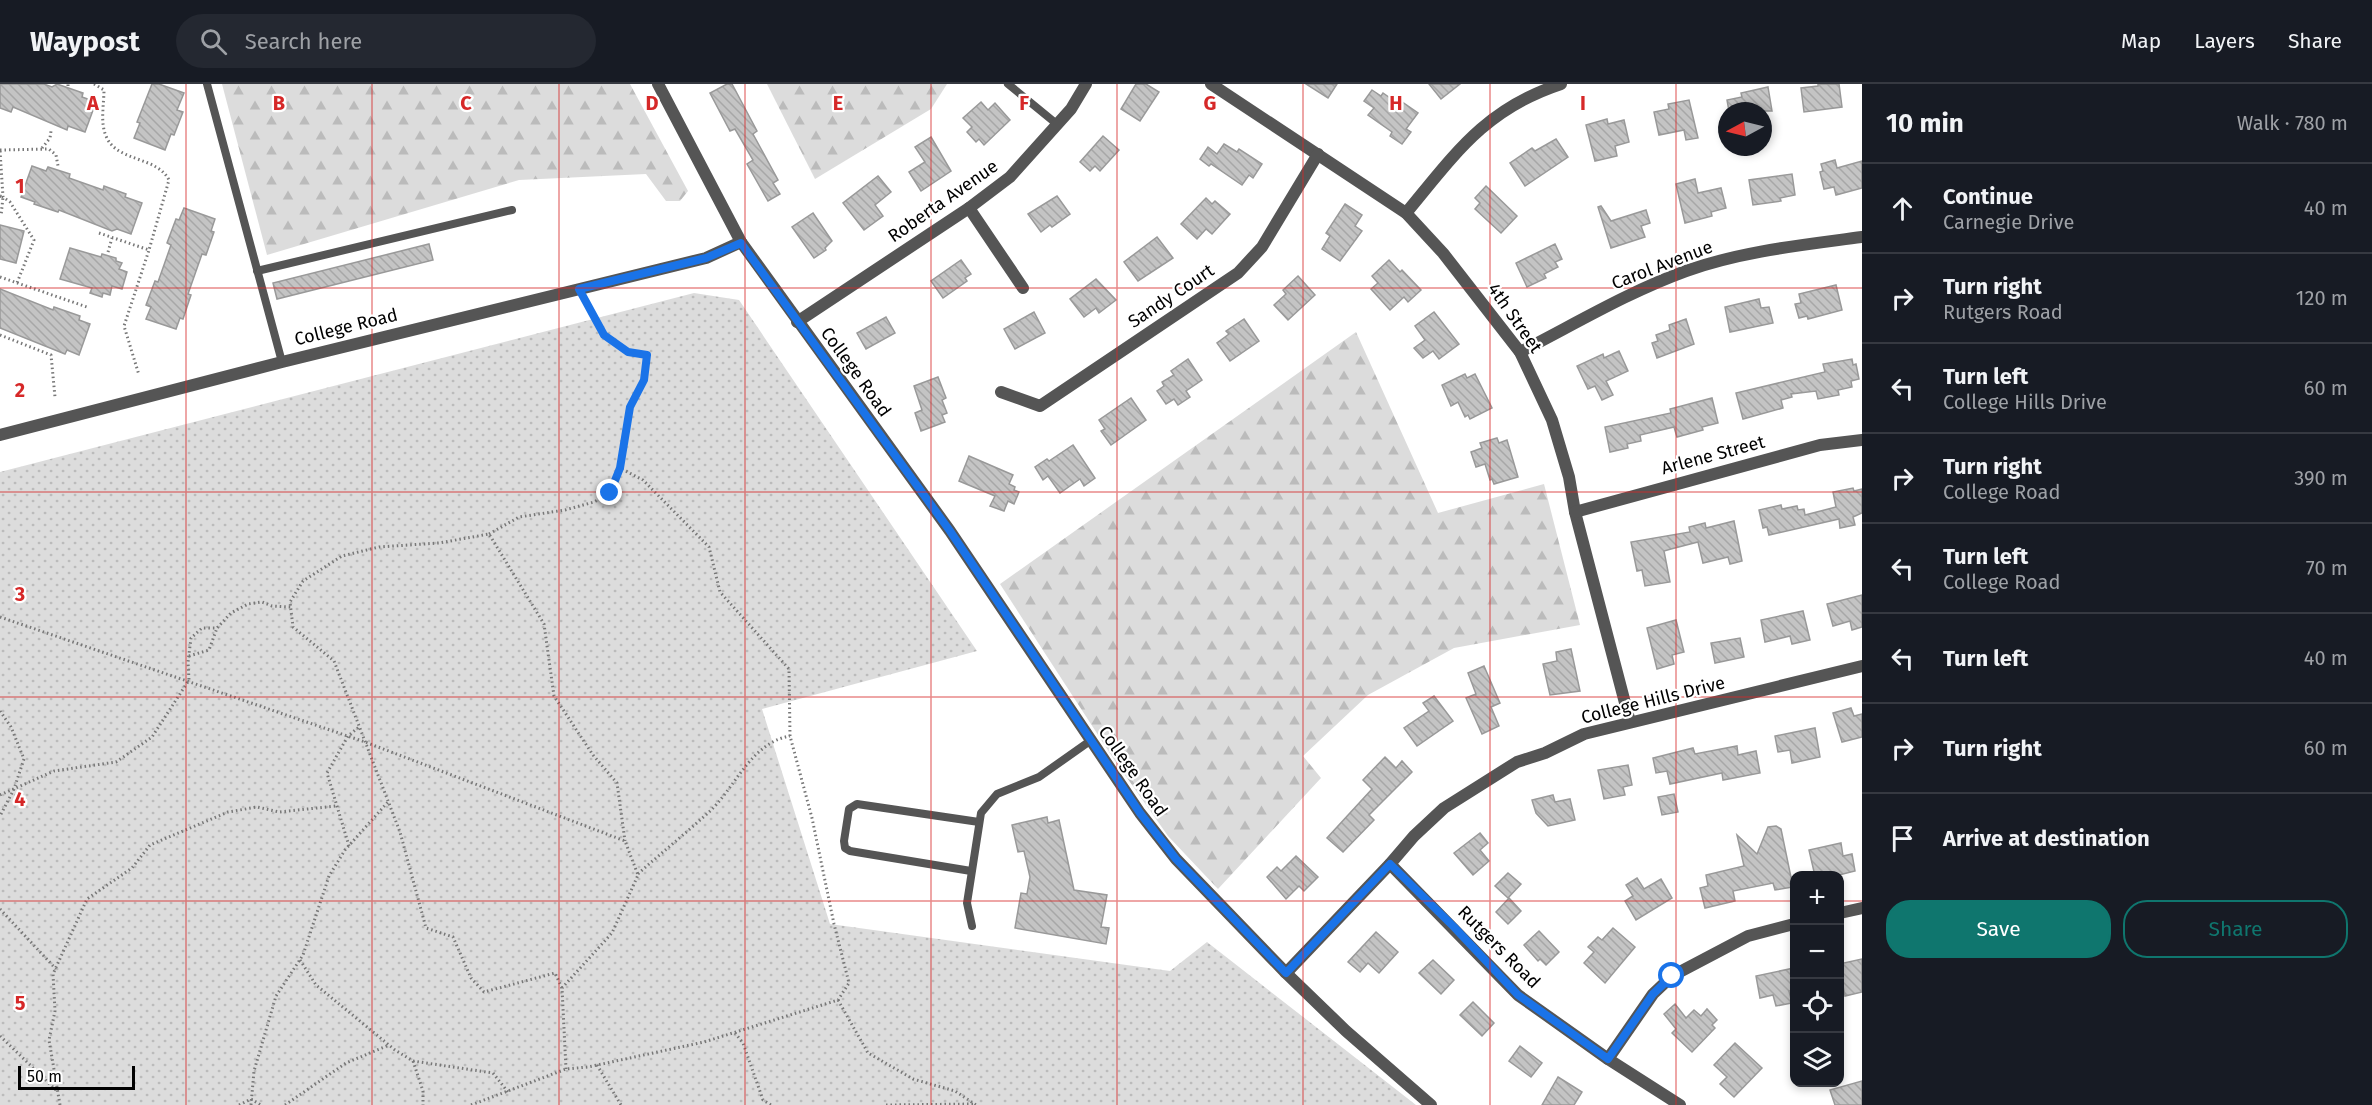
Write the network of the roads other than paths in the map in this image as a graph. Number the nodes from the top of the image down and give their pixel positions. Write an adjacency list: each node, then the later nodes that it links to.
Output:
1 (207, 84): 14 (lane)
2 (658, 84): 13 (street)
3 (1008, 84): 7 (lane)
4 (1086, 84): 7 (street, Roberta Avenue)
5 (1211, 84): 8 (street, 4th Street)
6 (1561, 84): 11 (street)
7 (1058, 125): 9 (street, Roberta Avenue)
8 (1317, 154): 11 (street, 4th Street); 19 (street, Sandy Court)
9 (969, 208): 15 (street); 16 (street, Roberta Avenue)
10 (512, 210): 14 (lane)
11 (1406, 213): 17 (street, 4th Street)
12 (1862, 237): 17 (street, Carol Avenue)
13 (741, 243): 16 (street, College Road); 18 (street, College Road)
14 (257, 271): 18 (lane)
15 (1023, 288)
16 (797, 322): 25 (street, College Road)
17 (1520, 352): 22 (street, 4th Street)
18 (282, 362): 20 (street, College Road)
19 (1001, 392)
20 (0, 435)
21 (1862, 440): 22 (street, Arlene Street)
22 (1575, 512): 24 (street, 4th Street)
23 (1862, 666): 24 (street, College Hills Drive)
24 (1630, 722): 27 (street, College Hills Drive)
25 (1090, 741): 26 (lane); 33 (street, College Road)
26 (979, 822): 28 (lane); 28 (lane)
27 (1390, 864): 33 (street, College Hills Drive); 34 (street, Rutgers Road)
28 (971, 871): 32 (lane)
29 (1862, 908): 30 (street)
30 (1844, 912)
31 (1790, 925): 34 (street)
32 (972, 926)
33 (1286, 973): 35 (street, College Road)
34 (1608, 1059): 36 (street, Rutgers Road)
35 (1431, 1105)
36 (1680, 1105)

